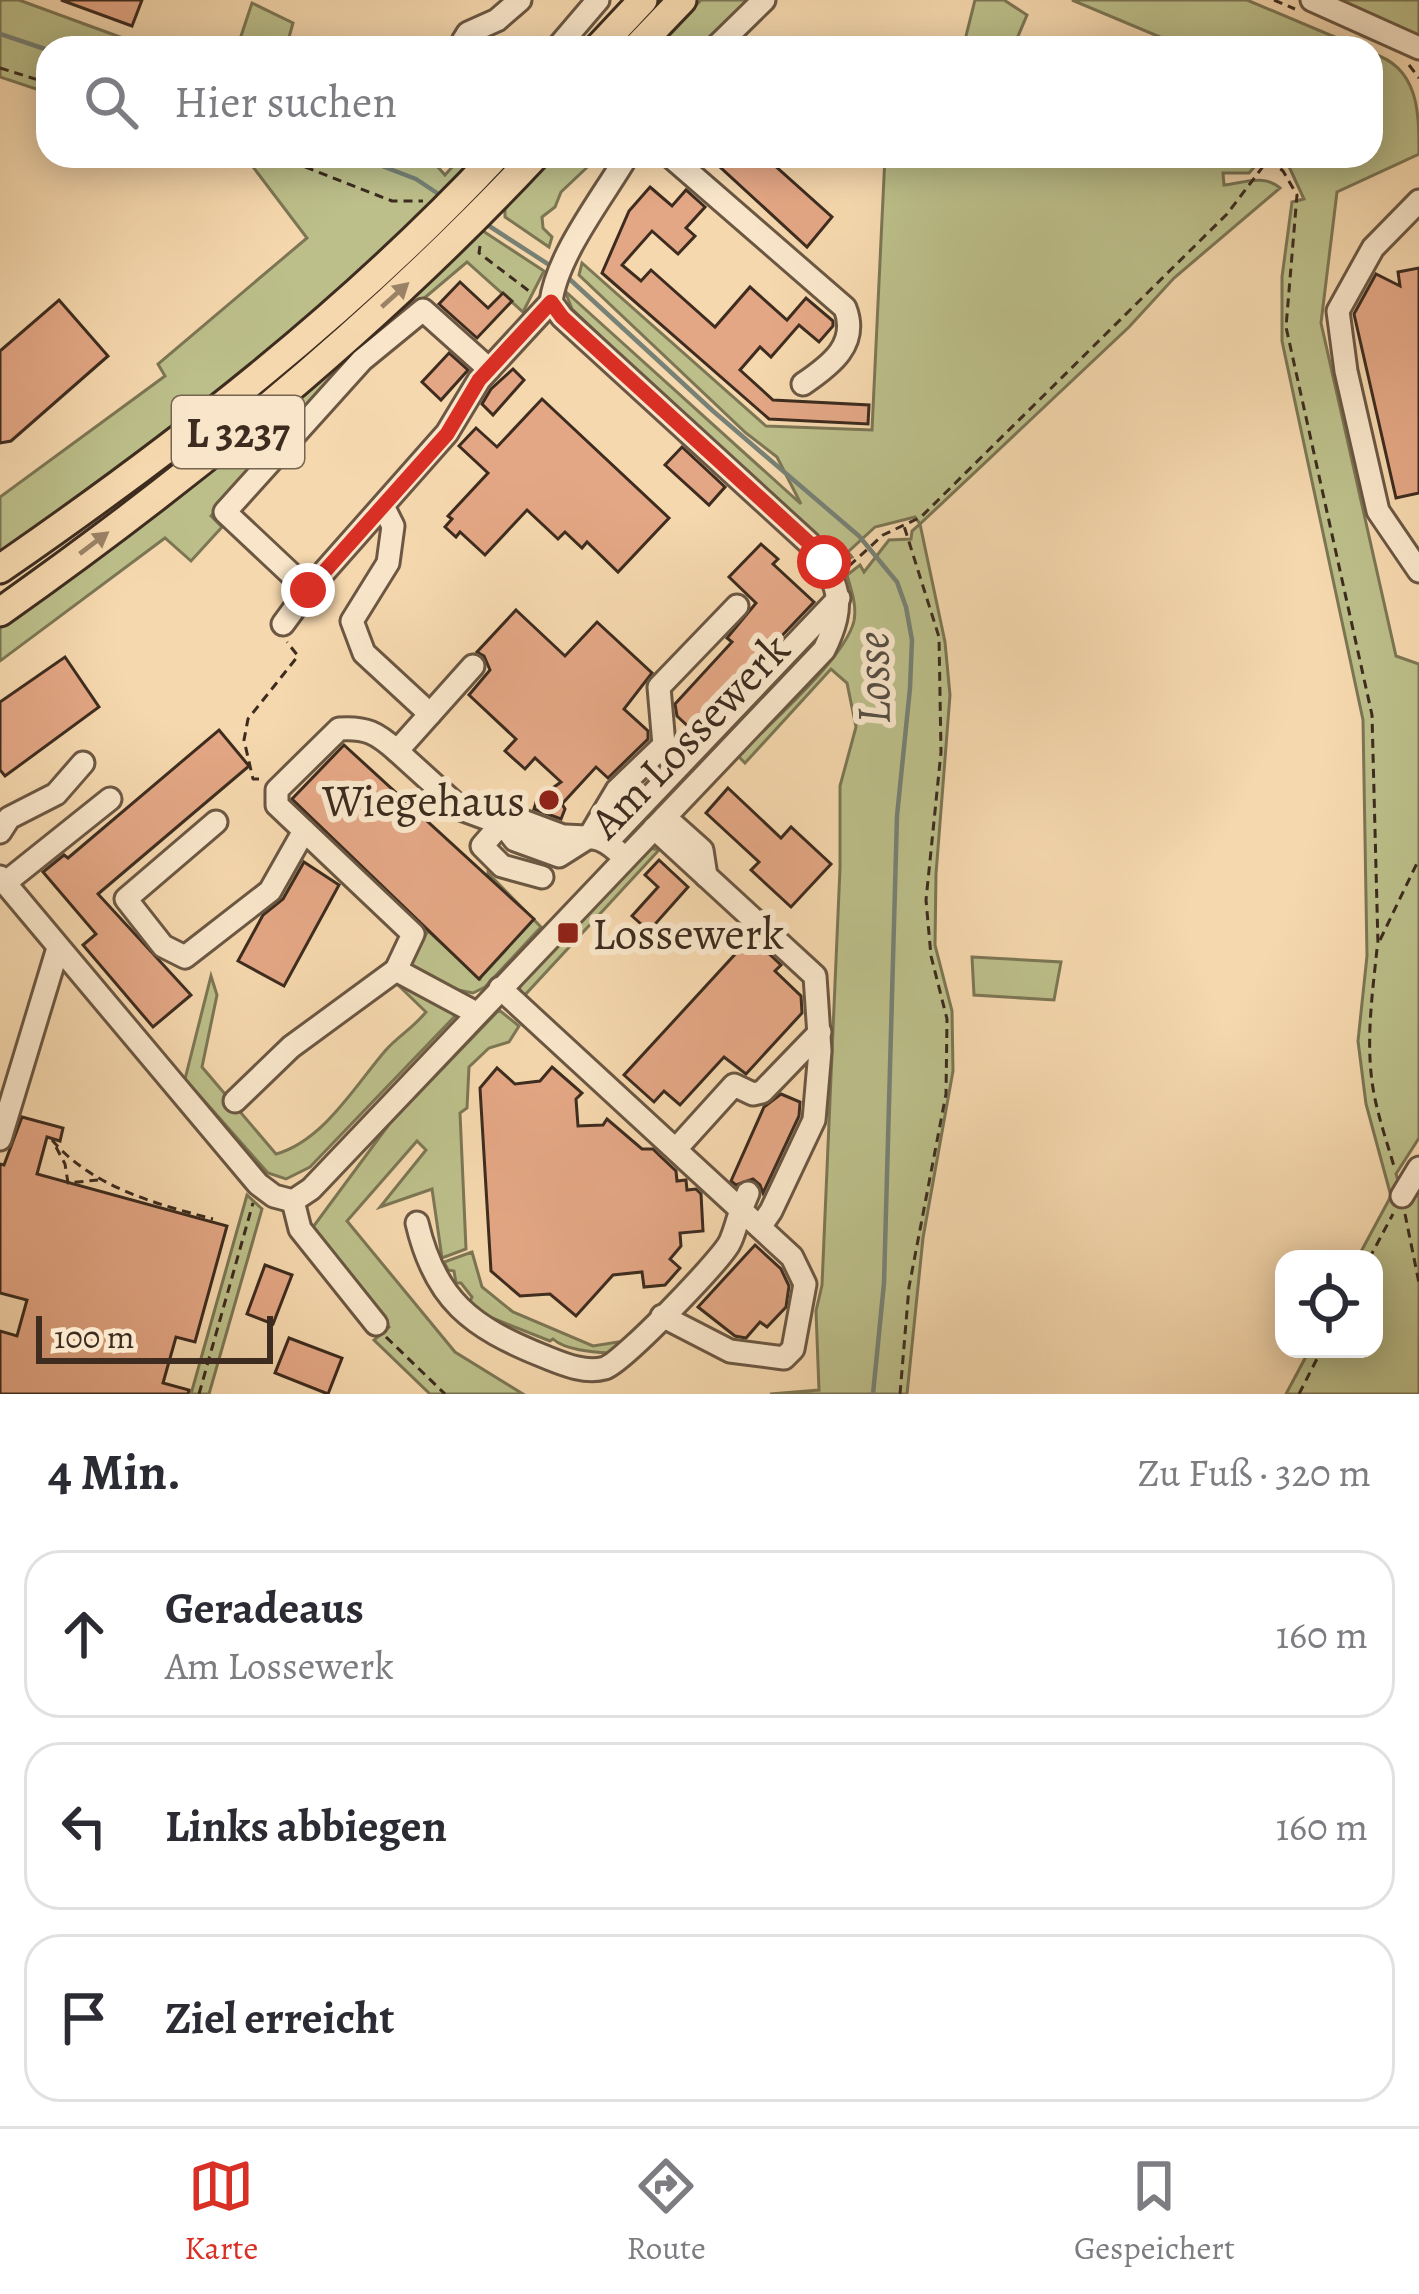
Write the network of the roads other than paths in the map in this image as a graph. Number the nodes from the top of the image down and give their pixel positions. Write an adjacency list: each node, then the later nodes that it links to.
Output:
1 (520, 0): 7 (street)
2 (598, 0): 8 (street)
3 (643, 0): 9 (main road)
4 (682, 0): 10 (main road)
5 (764, 0): 11 (street)
6 (1312, 0): 12 (street)
7 (466, 36)
8 (567, 36)
9 (609, 36)
10 (648, 36)
11 (727, 36)
12 (1419, 47)
13 (492, 168): 17 (main road, L 3237)
14 (516, 168): 17 (main road, L 3237)
15 (620, 168): 20 (street)
16 (684, 168): 22 (street)
17 (484, 189): 19 (main road, L 3237)
18 (1419, 201): 25 (street)
19 (453, 221): 24 (main road, L 3237); 29 (main road, L 3237, one-way to 19)
20 (552, 293): 21 (street); 27 (street)
21 (489, 369): 23 (street); 26 (street)
22 (803, 385)
23 (384, 508): 26 (street); 32 (street)
24 (0, 568)
25 (1419, 571)
26 (308, 590): 30 (street)
27 (839, 598): 37 (street, Am Lossewerk); 41 (street)
28 (737, 606): 41 (street)
29 (0, 613)
30 (283, 624)
31 (473, 666): 32 (street)
32 (430, 714): 33 (street)
33 (397, 751): 38 (street); 39 (street)
34 (83, 763): 40 (street)
35 (110, 800): 45 (street)
36 (216, 822): 39 (street)
37 (659, 822): 42 (street, Am Lossewerk); 50 (street)
38 (502, 824): 41 (street); 43 (street)
39 (304, 831): 47 (street)
40 (0, 832)
41 (589, 843): 42 (street); 44 (street)
42 (625, 858): 44 (street, Am Lossewerk)
43 (542, 877)
44 (601, 884): 48 (street, Am Lossewerk)
45 (2, 887): 46 (street)
46 (58, 948): 52 (street); 56 (street)
47 (396, 970): 49 (street); 51 (street)
48 (500, 988): 49 (street, Am Lossewerk); 53 (street)
49 (476, 1013): 56 (street, Am Lossewerk)
50 (820, 1032): 53 (street); 59 (street)
51 (235, 1101)
52 (0, 1139)
53 (676, 1149): 57 (street)
54 (1419, 1168): 55 (street)
55 (1402, 1196)
56 (292, 1201): 61 (street)
57 (744, 1201): 59 (street); 60 (street)
58 (416, 1223): 60 (street)
59 (760, 1227): 60 (street)
60 (662, 1316)
61 (376, 1324)

